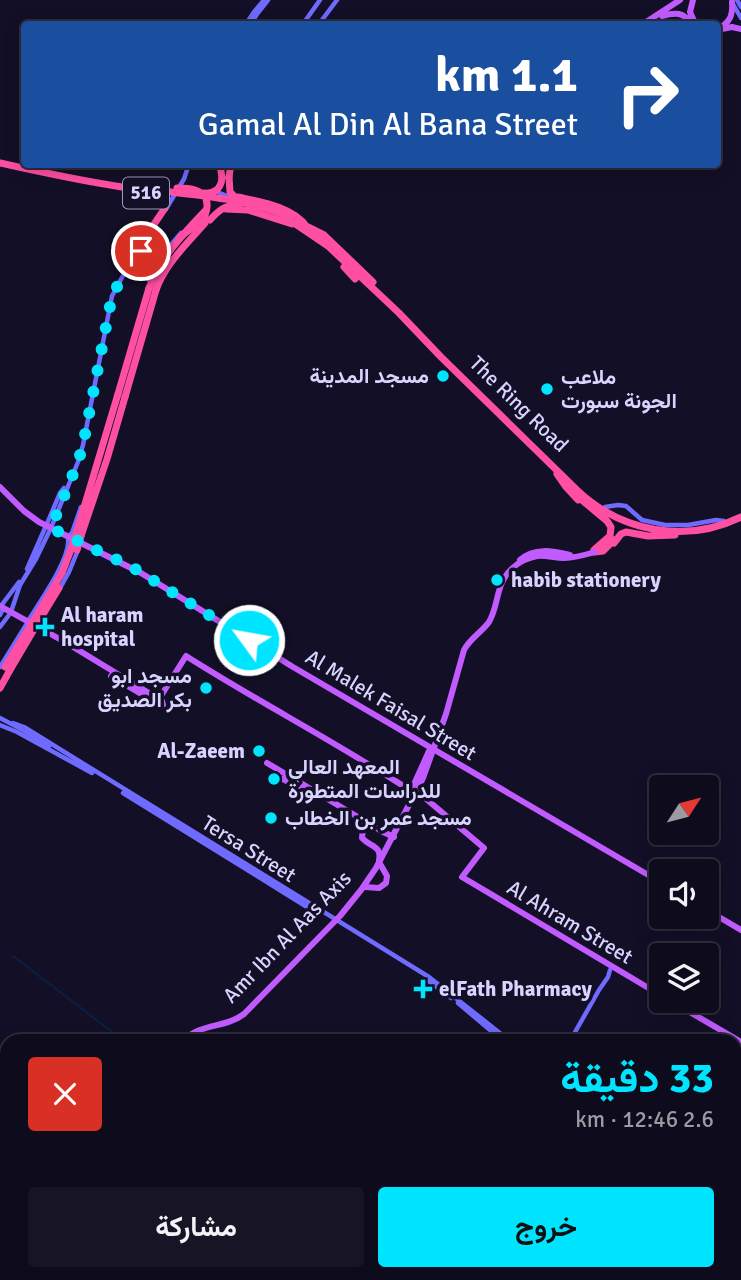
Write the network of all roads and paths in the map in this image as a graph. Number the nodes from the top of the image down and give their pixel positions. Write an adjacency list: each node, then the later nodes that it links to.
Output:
1 (266, 0): 12 (main road)
2 (320, 0): 13 (main road)
3 (337, 0): 14 (main road)
4 (671, 0): 10 (main road)
5 (680, 0): 10 (main road)
6 (687, 0): 10 (main road)
7 (693, 0): 18 (main road)
8 (733, 1): 9 (main road); 11 (main road); 19 (main road)
9 (741, 7)
10 (663, 14): 15 (main road); 16 (main road); 17 (main road)
11 (741, 18)
12 (251, 21)
13 (305, 21)
14 (321, 21)
15 (649, 21)
16 (653, 21)
17 (691, 21)
18 (693, 21)
19 (721, 28)
20 (721, 29): 21 (main road)
21 (741, 29)
22 (0, 165): 30 (highway, The Ring Road / 516, bridge); 32 (highway, The Ring Road / 516, bridge)
23 (185, 168): 41 (main road)
24 (186, 168): 47 (main road)
25 (219, 168): 31 (main road)
26 (221, 168): 29 (highway)
27 (230, 168): 29 (highway)
28 (231, 168): 34 (main road)
29 (226, 178): 33 (highway, bridge); 36 (highway, bridge)
30 (100, 183): 33 (highway, The Ring Road / 516, bridge); 44 (highway, bridge)
31 (214, 191): 34 (main road); 45 (main road)
32 (153, 193): 35 (highway, The Ring Road / 516, bridge); 41 (highway, bridge)
33 (184, 193): 36 (highway, The Ring Road / 516, bridge)
34 (225, 195): 38 (main road)
35 (198, 198): 36 (highway, The Ring Road / 516, bridge); 39 (highway, bridge)
36 (244, 204): 37 (highway, The Ring Road / 516, bridge); 38 (highway, bridge)
37 (292, 219): 39 (highway, The Ring Road / 516, bridge); 40 (highway, The Ring Road / 516); 44 (highway, The Ring Road / 516, bridge)
38 (203, 229): 46 (main road)
39 (180, 237): 69 (highway, The Ring Road / 516, bridge)
40 (340, 253): 42 (highway); 43 (highway, The Ring Road / 516); 43 (highway)
41 (132, 258): 47 (main road)
42 (359, 261)
43 (359, 275): 48 (highway, The Ring Road / 516)
44 (162, 276): 71 (highway, The Ring Road / 516, bridge)
45 (133, 331): 46 (main road); 57 (main road)
46 (145, 335): 57 (main road)
47 (94, 385): 54 (main road)
48 (550, 461): 49 (highway, The Ring Road / 516); 53 (highway)
49 (574, 486): 51 (highway, The Ring Road / 516); 59 (highway)
50 (0, 489): 54 (main road, Al Malek Faisal Street)
51 (602, 507): 55 (highway, The Ring Road / 516); 55 (main road)
52 (734, 518): 55 (main road); 55 (highway, The Ring Road / 516); 56 (highway, The Ring Road / 516)
53 (601, 519)
54 (47, 528): 57 (main road, Al Malek Faisal Street); 62 (main road)
55 (664, 529): 56 (highway, The Ring Road / 516); 59 (highway)
56 (682, 532): 58 (highway)
57 (76, 541): 64 (main road); 64 (main road); 74 (main road, Al Malek Faisal Street)
58 (615, 542)
59 (595, 551): 61 (main road, bridge)
60 (570, 555): 61 (main road, bridge)
61 (521, 561): 84 (main road, Amr Ibn Al Aas Axis, bridge); 85 (main road, Amr Ibn Al Aas Axis, bridge)
62 (19, 584): 63 (main road); 63 (main road)
63 (3, 613): 64 (main road)
64 (32, 624): 65 (main road); 72 (main road)
65 (17, 640): 66 (main road); 67 (main road, bridge)
66 (8, 654): 67 (main road, bridge); 68 (main road)
67 (17, 660): 71 (main road)
68 (0, 667)
69 (0, 675)
70 (111, 676): 72 (main road)
71 (0, 688)
72 (141, 692): 80 (main road)
73 (0, 720): 76 (main road, Tersa Street); 76 (main road, bridge)
74 (414, 741): 75 (main road, Al Malek Faisal Street); 81 (main road, Al Malek Faisal Street)
75 (430, 757): 80 (main road); 81 (main road, Al Malek Faisal Street)
76 (72, 760): 95 (main road, Tersa Street)
77 (267, 763): 79 (main road)
78 (283, 779): 79 (main road)
79 (306, 789): 82 (main road); 84 (main road)
80 (415, 791): 88 (main road)
81 (532, 810): 86 (main road, Al Malek Faisal Street)
82 (362, 824): 83 (main road); 85 (main road)
83 (372, 830): 84 (main road); 84 (main road)
84 (391, 841): 85 (main road, Amr Ibn Al Aas Axis, bridge)
85 (379, 861): 87 (main road, Amr Ibn Al Aas Axis, bridge); 87 (main road); 99 (main road, Amr Ibn Al Aas Axis, bridge)
86 (649, 878)
87 (369, 881): 100 (main road, Amr Ibn Al Aas Axis, bridge)
88 (465, 881): 89 (main road, Al Ahram Street); 92 (main road, Al Ahram Street)
89 (503, 906)
90 (719, 918): 91 (main road)
91 (741, 931)
92 (597, 961): 93 (main road, Al Ahram Street); 94 (main road, Al Ahram Street)
93 (612, 971): 94 (main road, Al Ahram Street); 103 (main road)
94 (636, 983): 96 (main road, Al Ahram Street); 97 (main road, Al Ahram Street)
95 (443, 990): 101 (main road, Tersa Street); 102 (main road, Tersa Street)
96 (649, 990)
97 (649, 993)
98 (691, 1013): 104 (main road)
99 (190, 1034)
100 (192, 1034)
101 (498, 1034)
102 (498, 1034)
103 (575, 1034)
104 (727, 1034)

